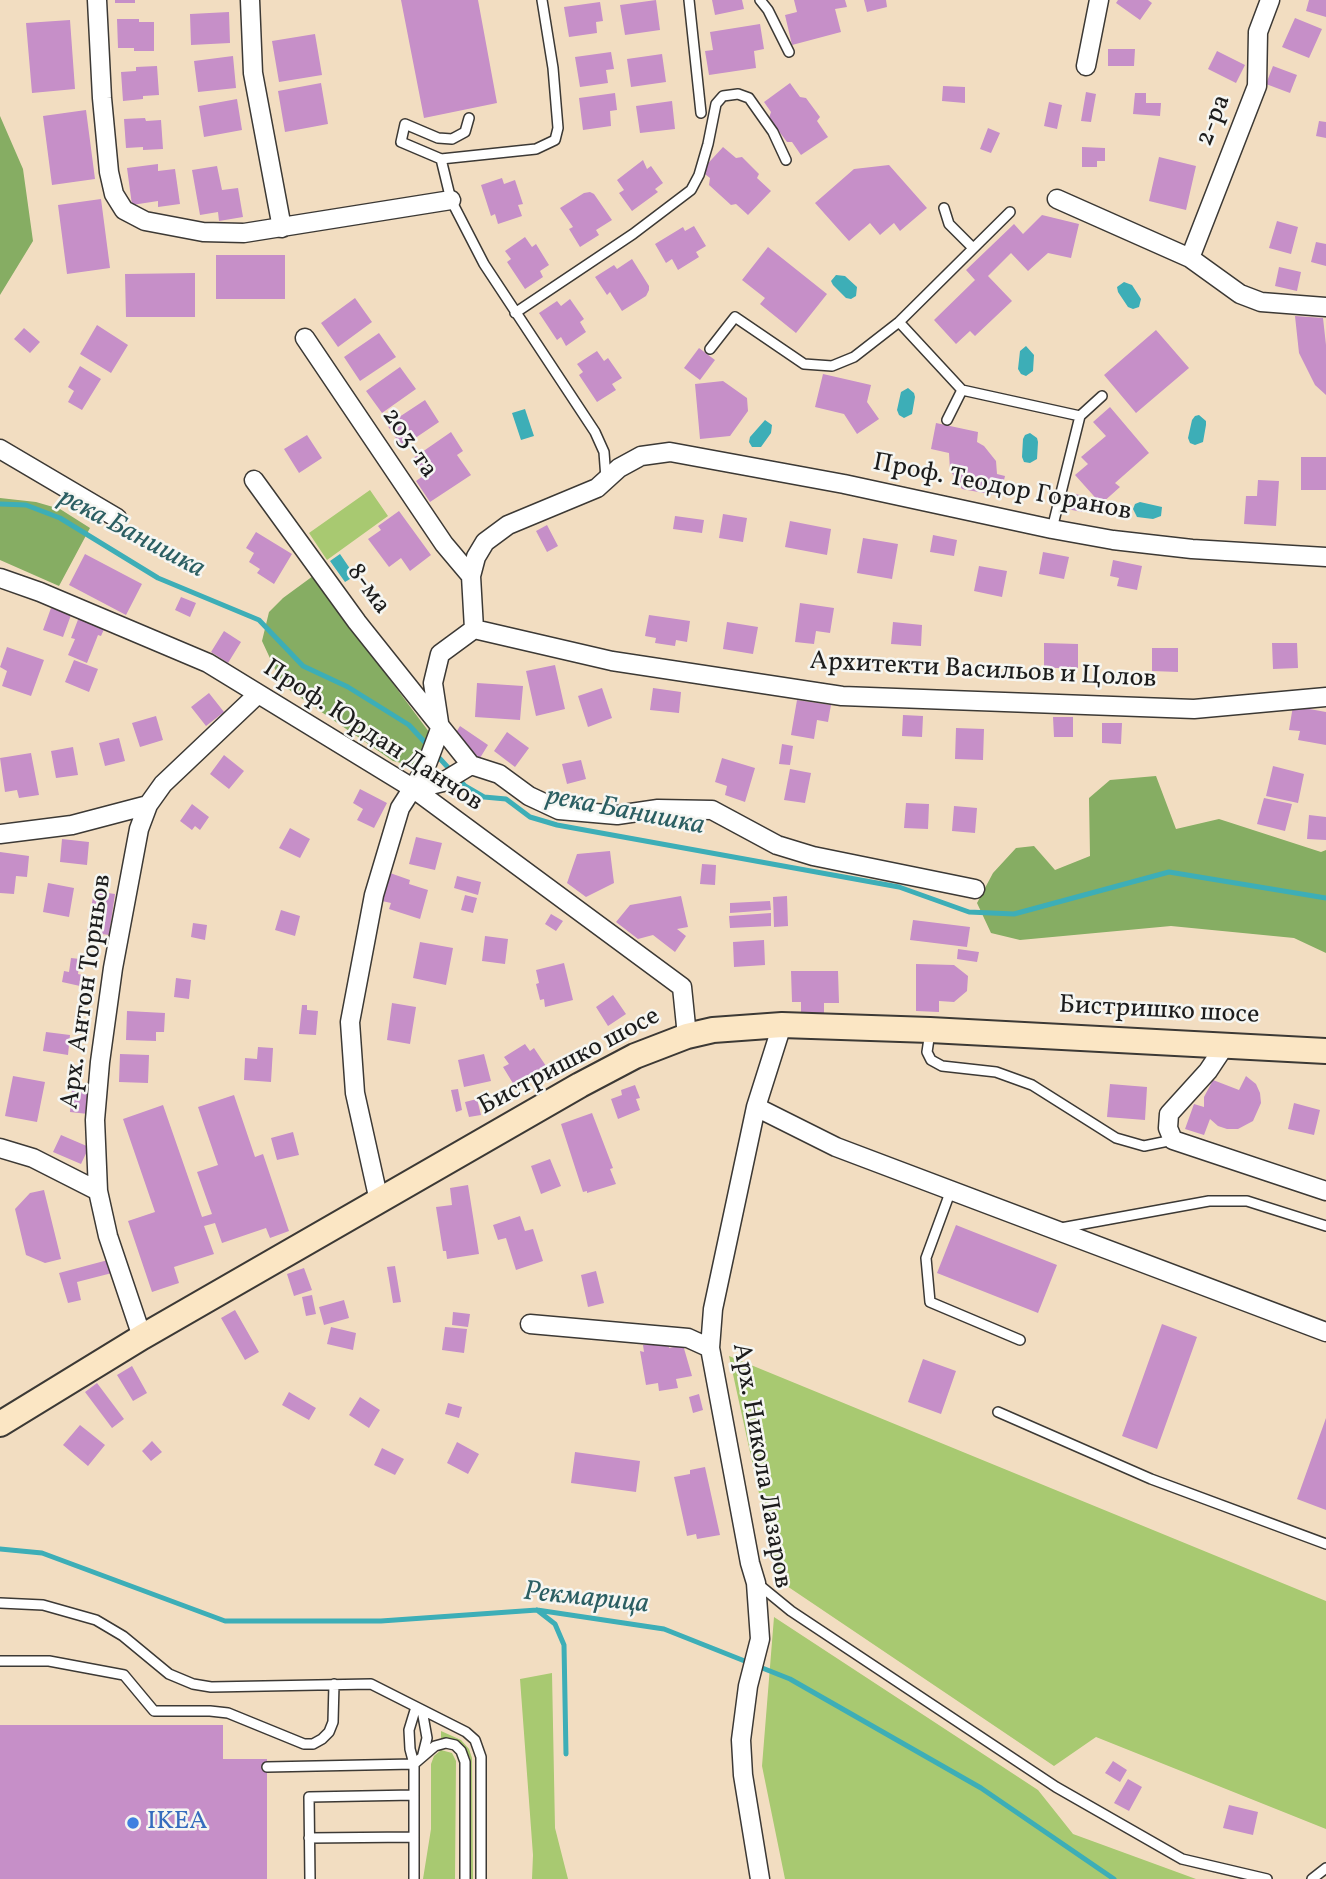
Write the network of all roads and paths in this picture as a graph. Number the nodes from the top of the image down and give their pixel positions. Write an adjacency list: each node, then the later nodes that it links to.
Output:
1 (97, 0): 18 (street)
2 (250, 0): 18 (street)
3 (542, 0): 12 (lane)
4 (689, 0): 10 (lane)
5 (760, 0): 8 (lane)
6 (1099, 0): 9 (street)
7 (1270, 0): 20 (street, 2-ра)
8 (789, 52)
9 (1086, 66)
10 (701, 113)
11 (469, 118): 12 (lane)
12 (441, 159): 15 (lane)
13 (786, 160): 22 (lane)
14 (1057, 198): 20 (street)
15 (451, 200): 18 (street); 22 (lane)
16 (944, 208): 19 (lane)
17 (1010, 212): 19 (lane)
18 (282, 228)
19 (973, 248): 23 (lane)
20 (1190, 258): 21 (street)
21 (1326, 307)
22 (515, 313): 31 (lane)
23 (899, 322): 25 (lane); 26 (lane)
24 (305, 338): 36 (street, 203-та)
25 (710, 349)
26 (962, 390): 28 (lane); 29 (lane)
27 (1102, 396): 28 (lane)
28 (1080, 415): 34 (lane)
29 (947, 420)
30 (0, 449): 33 (street)
31 (606, 479): 34 (street, Проф. Теодор Горанов); 36 (street)
32 (254, 480): 41 (street, 8-ма)
33 (117, 518)
34 (1052, 529): 35 (street, Проф. Теодор Горанов)
35 (1326, 557)
36 (471, 576): 38 (street)
37 (0, 578): 39 (street, Проф. Юрдан Данчов)
38 (474, 629): 40 (street, Архитекти Васильов и Цолов); 41 (street)
39 (258, 694): 43 (street, Проф. Юрдан Данчов); 44 (street, Арх. Антон Торньов)
40 (1326, 697)
41 (440, 729): 42 (street, 8-ма); 43 (street)
42 (471, 765): 43 (street); 46 (street)
43 (414, 789): 49 (street, Проф. Юрдан Данчов); 58 (street)
44 (148, 805): 45 (street); 56 (street, Арх. Антон Торньов)
45 (0, 834)
46 (975, 889)
47 (782, 1025): 48 (street, Бистришко шосе); 49 (street, Бистришко шосе); 52 (street, Арх. Никола Лазаров)
48 (930, 1030): 50 (street, Бистришко шосе); 53 (lane)
49 (687, 1036): 58 (street, Бистришко шосе)
50 (1226, 1044): 51 (street, Бистришко шосе); 53 (street)
51 (1326, 1051)
52 (755, 1107): 55 (street); 65 (street, Арх. Никола Лазаров)
53 (1173, 1140): 57 (street)
54 (0, 1148): 56 (street)
55 (951, 1190): 60 (street); 64 (lane)
56 (97, 1191): 63 (street, Арх. Антон Торньов)
57 (1326, 1191)
58 (379, 1201): 63 (street, Бистришко шосе)
59 (1326, 1226): 60 (lane)
60 (1054, 1229): 62 (street)
61 (530, 1324): 65 (street)
62 (1326, 1332)
63 (142, 1337): 67 (street, Бистришко шосе)
64 (1020, 1340)
65 (710, 1349): 69 (street, Арх. Никола Лазаров)
66 (998, 1412): 68 (lane)
67 (2, 1418)
68 (1326, 1544)
69 (756, 1583): 85 (street, Арх. Никола Лазаров); 86 (lane)
70 (0, 1603): 72 (lane)
71 (0, 1661): 72 (lane)
72 (334, 1684): 73 (lane)
73 (419, 1709): 74 (lane); 75 (lane); 84 (lane)
74 (423, 1755): 75 (lane); 83 (lane)
75 (414, 1764): 76 (lane); 77 (lane)
76 (267, 1767)
77 (414, 1795): 78 (lane); 79 (lane)
78 (414, 1837): 79 (lane); 82 (lane)
79 (309, 1838): 81 (lane)
80 (1326, 1868): 87 (lane)
81 (310, 1879)
82 (414, 1879)
83 (465, 1879)
84 (481, 1879)
85 (760, 1879)
86 (1267, 1879)
87 (1312, 1879)

